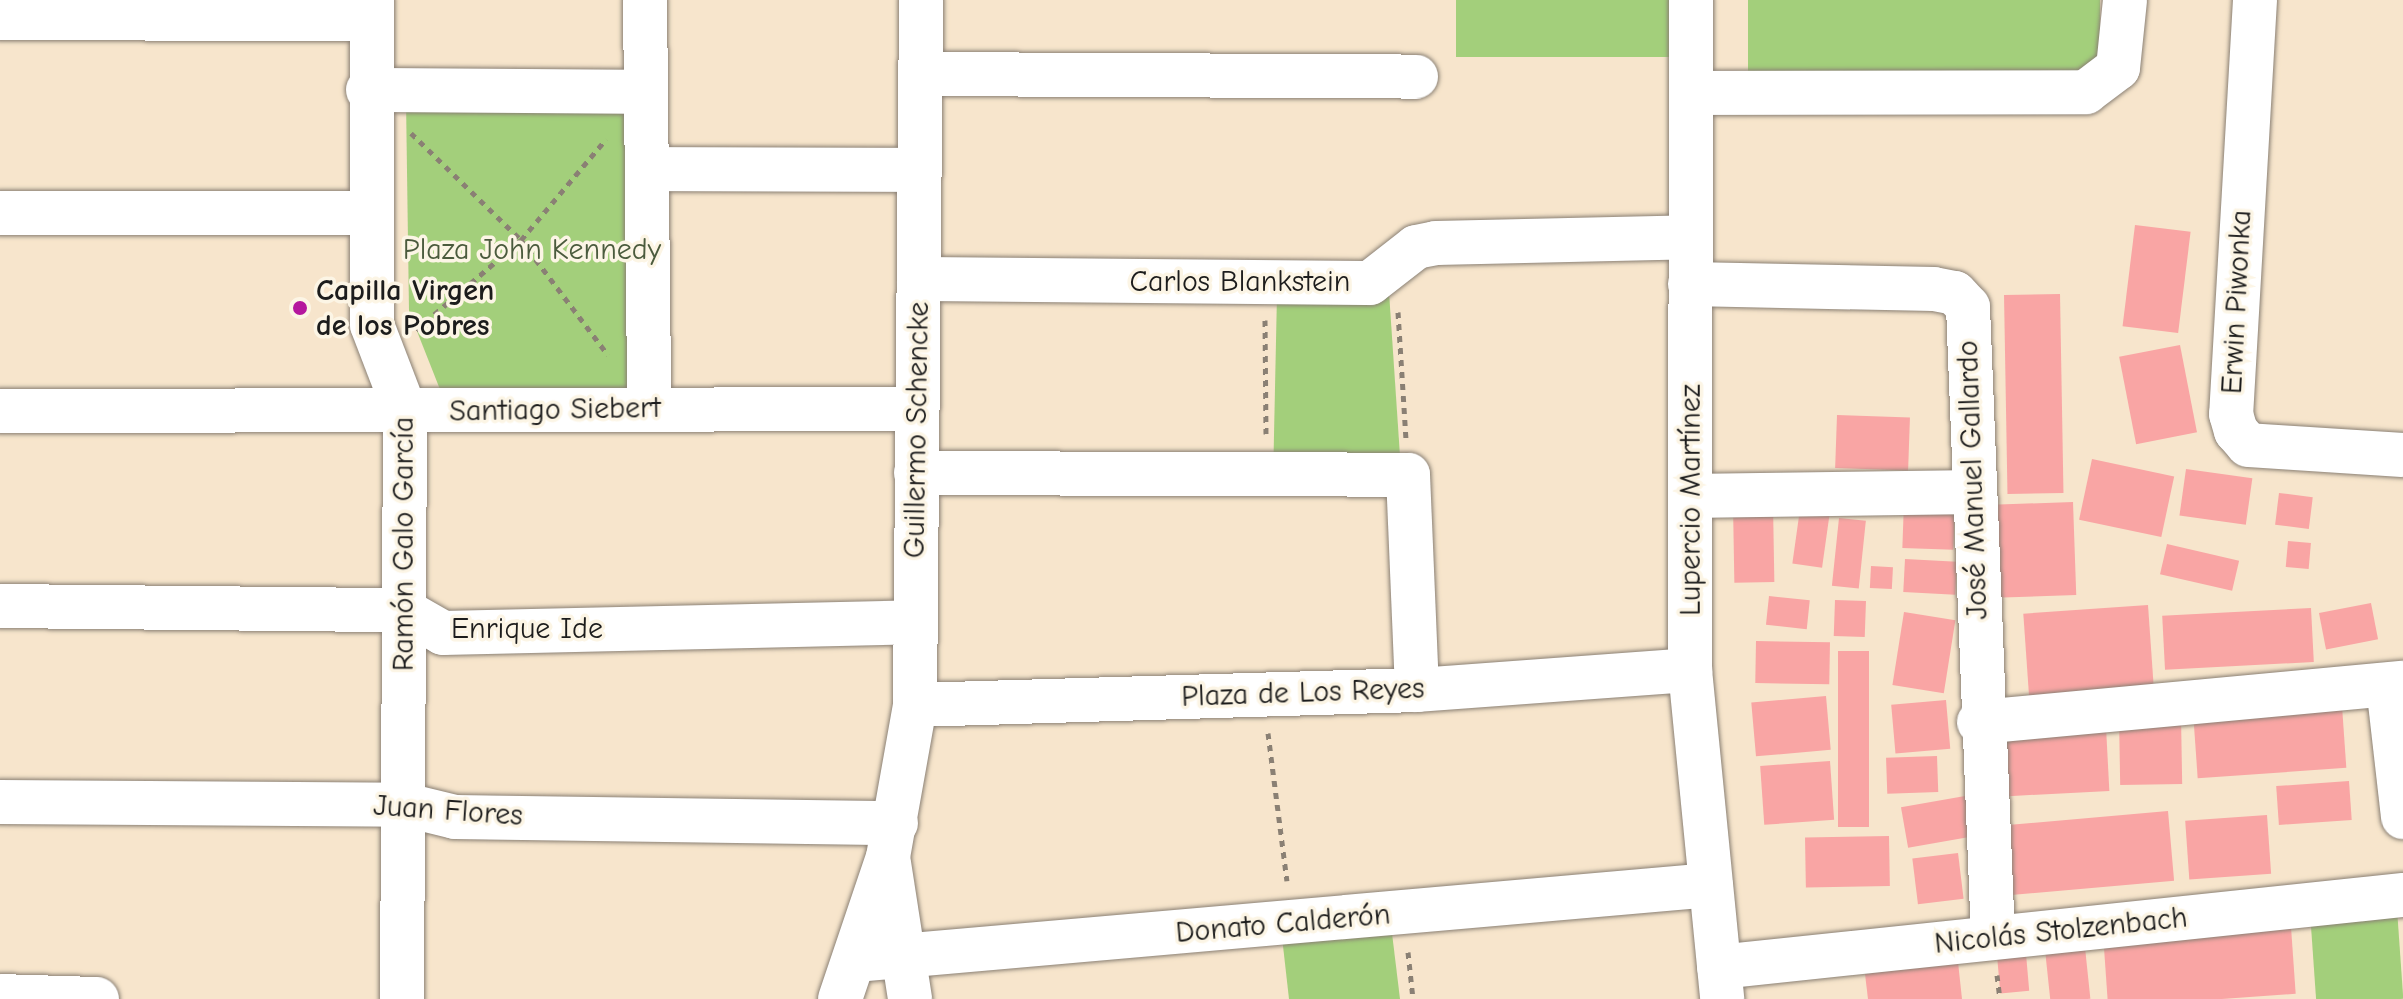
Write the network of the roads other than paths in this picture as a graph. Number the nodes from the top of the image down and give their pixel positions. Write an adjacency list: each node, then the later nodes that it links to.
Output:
1 (645, 0): 11 (street)
2 (921, 0): 8 (street, Guillermo Schencke)
3 (1691, 0): 12 (street, Lupercio Martínez)
4 (2125, 0): 12 (street)
5 (2255, 0): 24 (street, Erwin Piwonka)
6 (371, 9): 7 (street); 10 (street, Ramón Galo García)
7 (0, 18)
8 (921, 74): 9 (street); 14 (street, Guillermo Schencke)
9 (1416, 77)
10 (368, 90): 11 (street); 16 (street, Ramón Galo García)
11 (645, 92): 13 (street)
12 (1691, 93): 17 (street, Lupercio Martínez)
13 (647, 169): 14 (street); 20 (street)
14 (920, 170): 18 (street, Guillermo Schencke)
15 (0, 213): 16 (street)
16 (367, 213): 23 (street, Ramón Galo García)
17 (1691, 237): 18 (street, Carlos Blankstein); 19 (street, Lupercio Martínez)
18 (919, 279): 21 (street, Guillermo Schencke)
19 (1690, 284): 26 (street, José Manuel Gallardo); 27 (street, Lupercio Martínez)
20 (649, 409): 21 (street, Santiago Siebert); 23 (street, Santiago Siebert)
21 (917, 409): 25 (street, Guillermo Schencke)
22 (0, 411): 23 (street, Santiago Siebert)
23 (405, 411): 29 (street, Ramón Galo García)
24 (2403, 455)
25 (916, 473): 30 (street, Guillermo Schencke); 33 (street)
26 (1974, 492): 27 (street); 35 (street, José Manuel Gallardo)
27 (1691, 496): 31 (street, Lupercio Martínez)
28 (0, 606): 29 (street, Enrique Ide)
29 (403, 610): 30 (street, Enrique Ide); 38 (street, Ramón Galo García)
30 (915, 622): 34 (street, Guillermo Schencke)
31 (1690, 670): 33 (street, Plaza de Los Reyes); 41 (street, Lupercio Martínez)
32 (2396, 684): 35 (street); 36 (street)
33 (1417, 690): 34 (street, Plaza de Los Reyes)
34 (915, 705): 40 (street, Guillermo Schencke)
35 (1979, 722): 43 (street, José Manuel Gallardo)
36 (2399, 740): 39 (street)
37 (0, 802): 38 (street, Juan Flores)
38 (406, 805): 40 (street, Juan Flores); 49 (street, Ramón Galo García)
39 (2403, 817)
40 (892, 840): 44 (street, Guillermo Schencke); 45 (street, Guillermo Schencke)
41 (1711, 885): 44 (street, Donato Calderón); 46 (street, Lupercio Martínez)
42 (2403, 895): 43 (street, Nicolás Stolzenbach)
43 (1993, 938): 46 (street, Nicolás Stolzenbach)
44 (907, 979): 45 (street, Donato Calderón)
45 (847, 980)
46 (1720, 983)
47 (0, 996): 48 (street)
48 (97, 999)
49 (402, 999)

